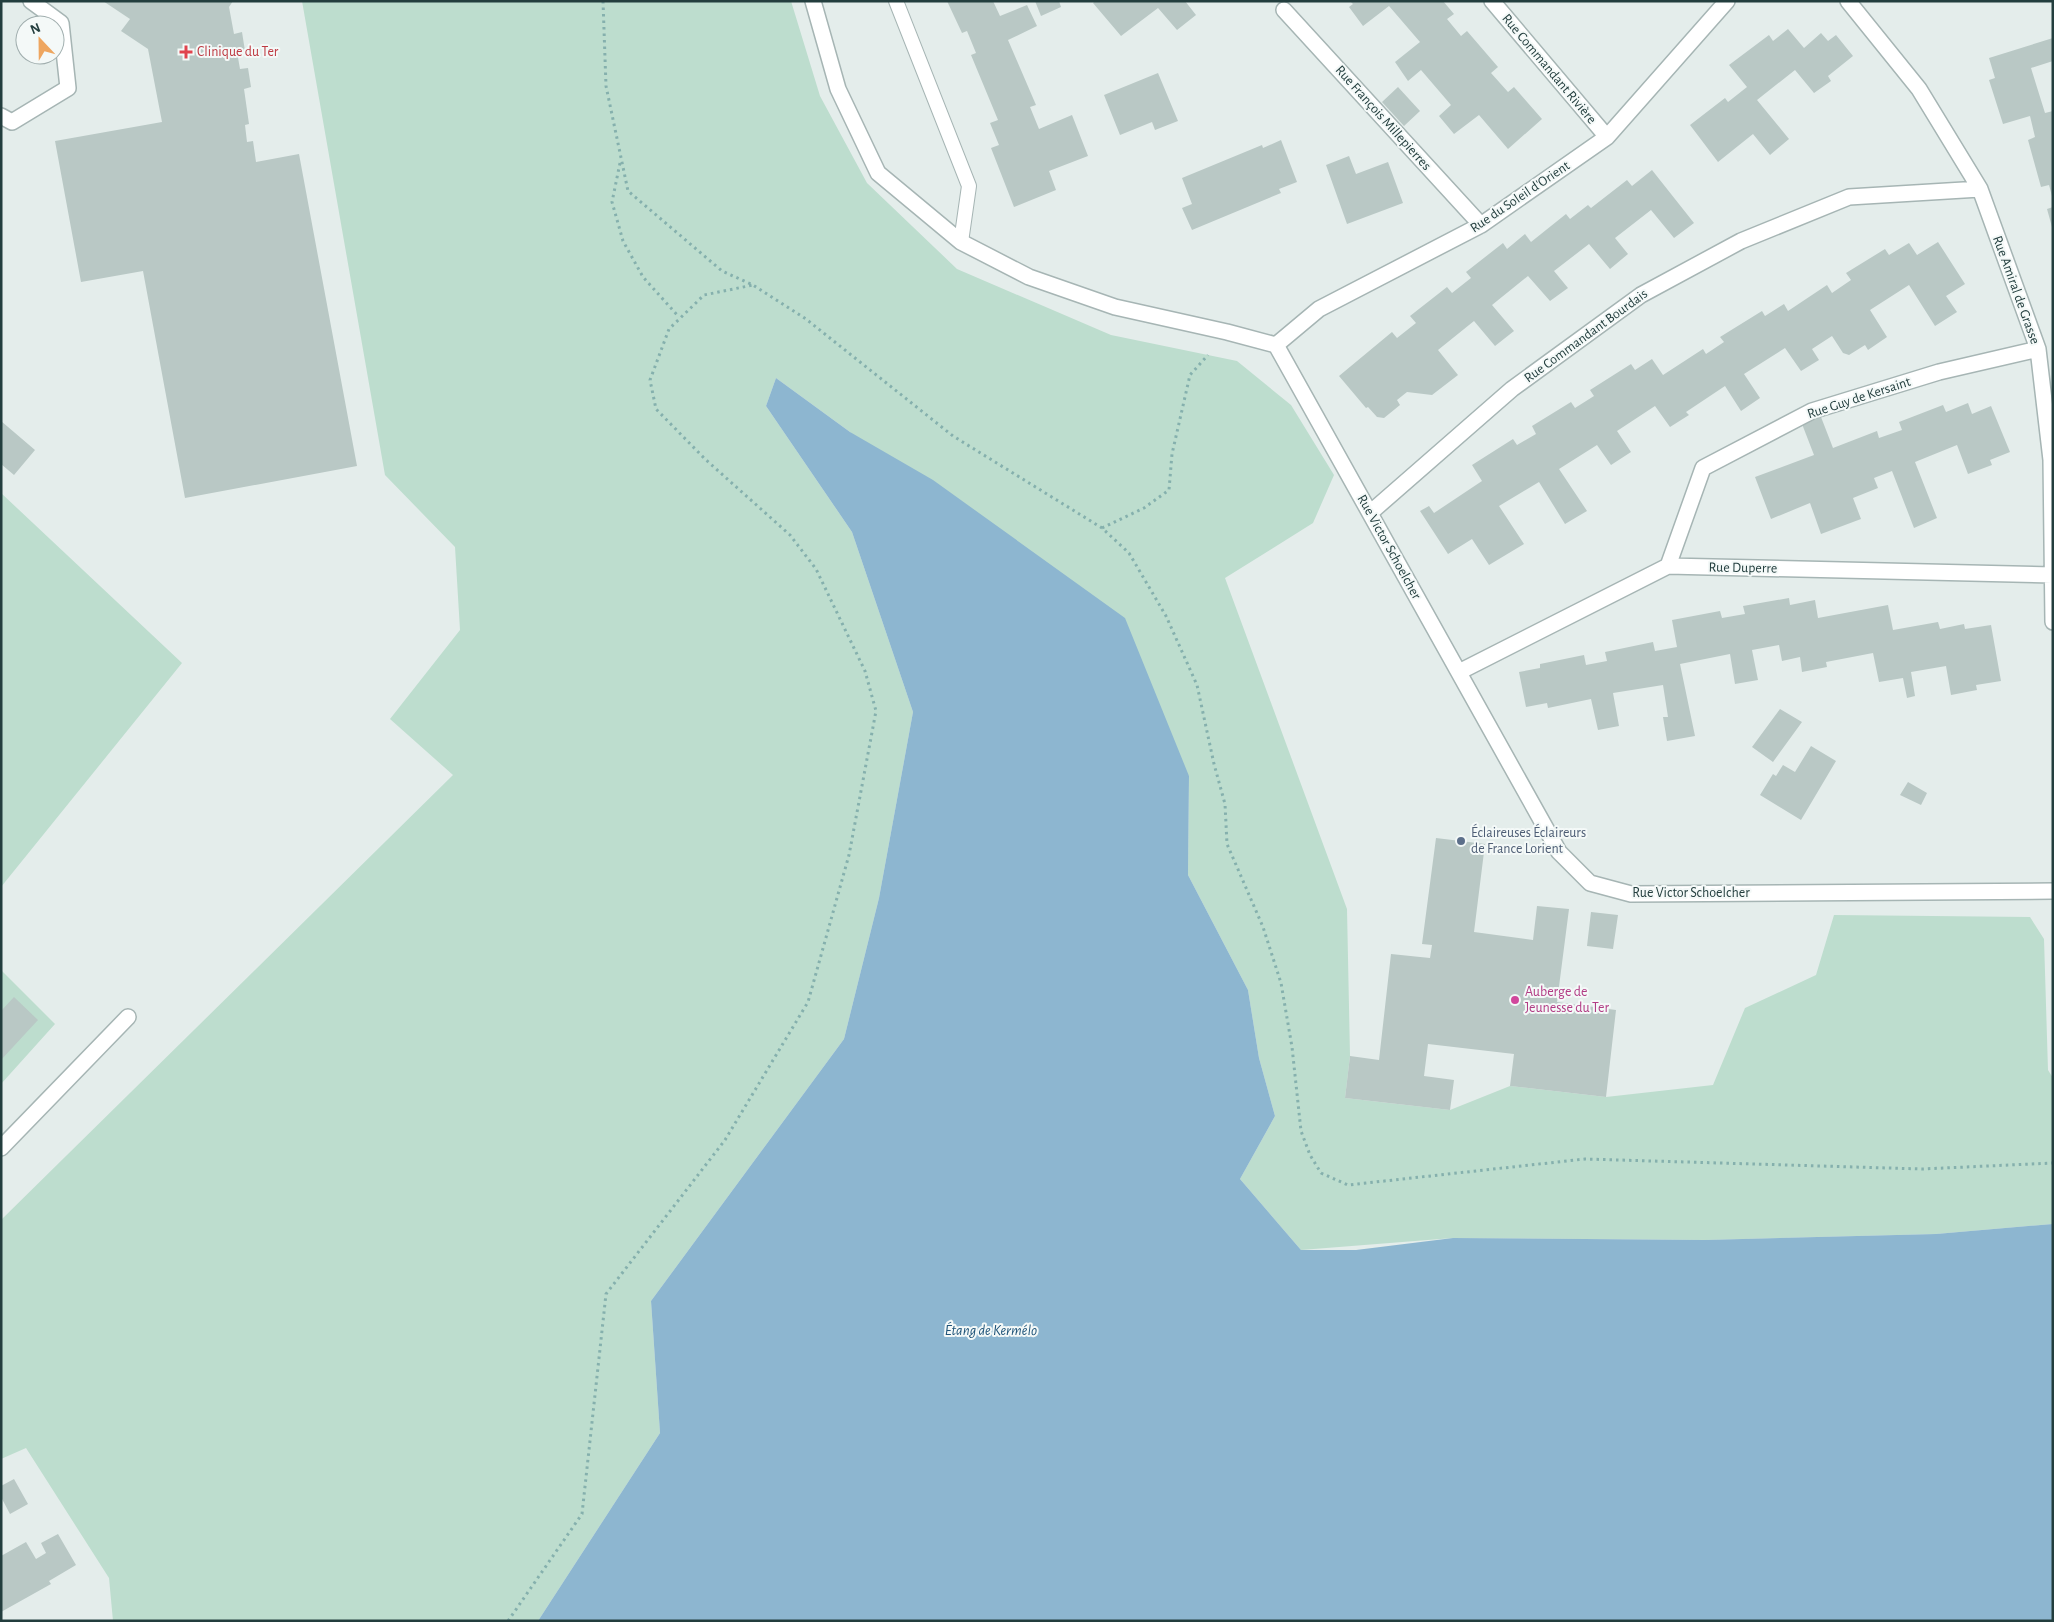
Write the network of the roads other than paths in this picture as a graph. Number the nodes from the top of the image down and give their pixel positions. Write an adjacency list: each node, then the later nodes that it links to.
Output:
1 (31, 1): 8 (street)
2 (813, 1): 12 (street)
3 (896, 1): 12 (lane)
4 (1492, 1): 9 (street, Rue Commandant Rivière)
5 (1727, 1): 9 (street, Rue du Soleil d'Orient)
6 (1848, 1): 10 (street, Rue Amiral de Grasse)
7 (1284, 10): 11 (street, Rue François Millepierres)
8 (1, 116)
9 (1607, 137): 11 (street, Rue du Soleil d'Orient)
10 (1980, 189): 14 (street, Rue Amiral de Grasse); 15 (street, Rue Commandant Bourdais)
11 (1481, 226): 13 (street, Rue du Soleil d'Orient)
12 (961, 242): 13 (street)
13 (1276, 345): 15 (street, Rue Victor Schoelcher)
14 (2038, 349): 16 (street, Rue Guy de Kersaint); 17 (street, Rue Amiral de Grasse)
15 (1370, 514): 19 (street, Rue Victor Schoelcher)
16 (1668, 566): 17 (street, Rue Duperre); 19 (street, Rue Duperre)
17 (2052, 575): 18 (street, Rue Amiral de Grasse)
18 (2053, 622)
19 (1459, 672): 20 (street, Rue Victor Schoelcher)
20 (2053, 891)
21 (128, 1018): 22 (street)
22 (1, 1148)

